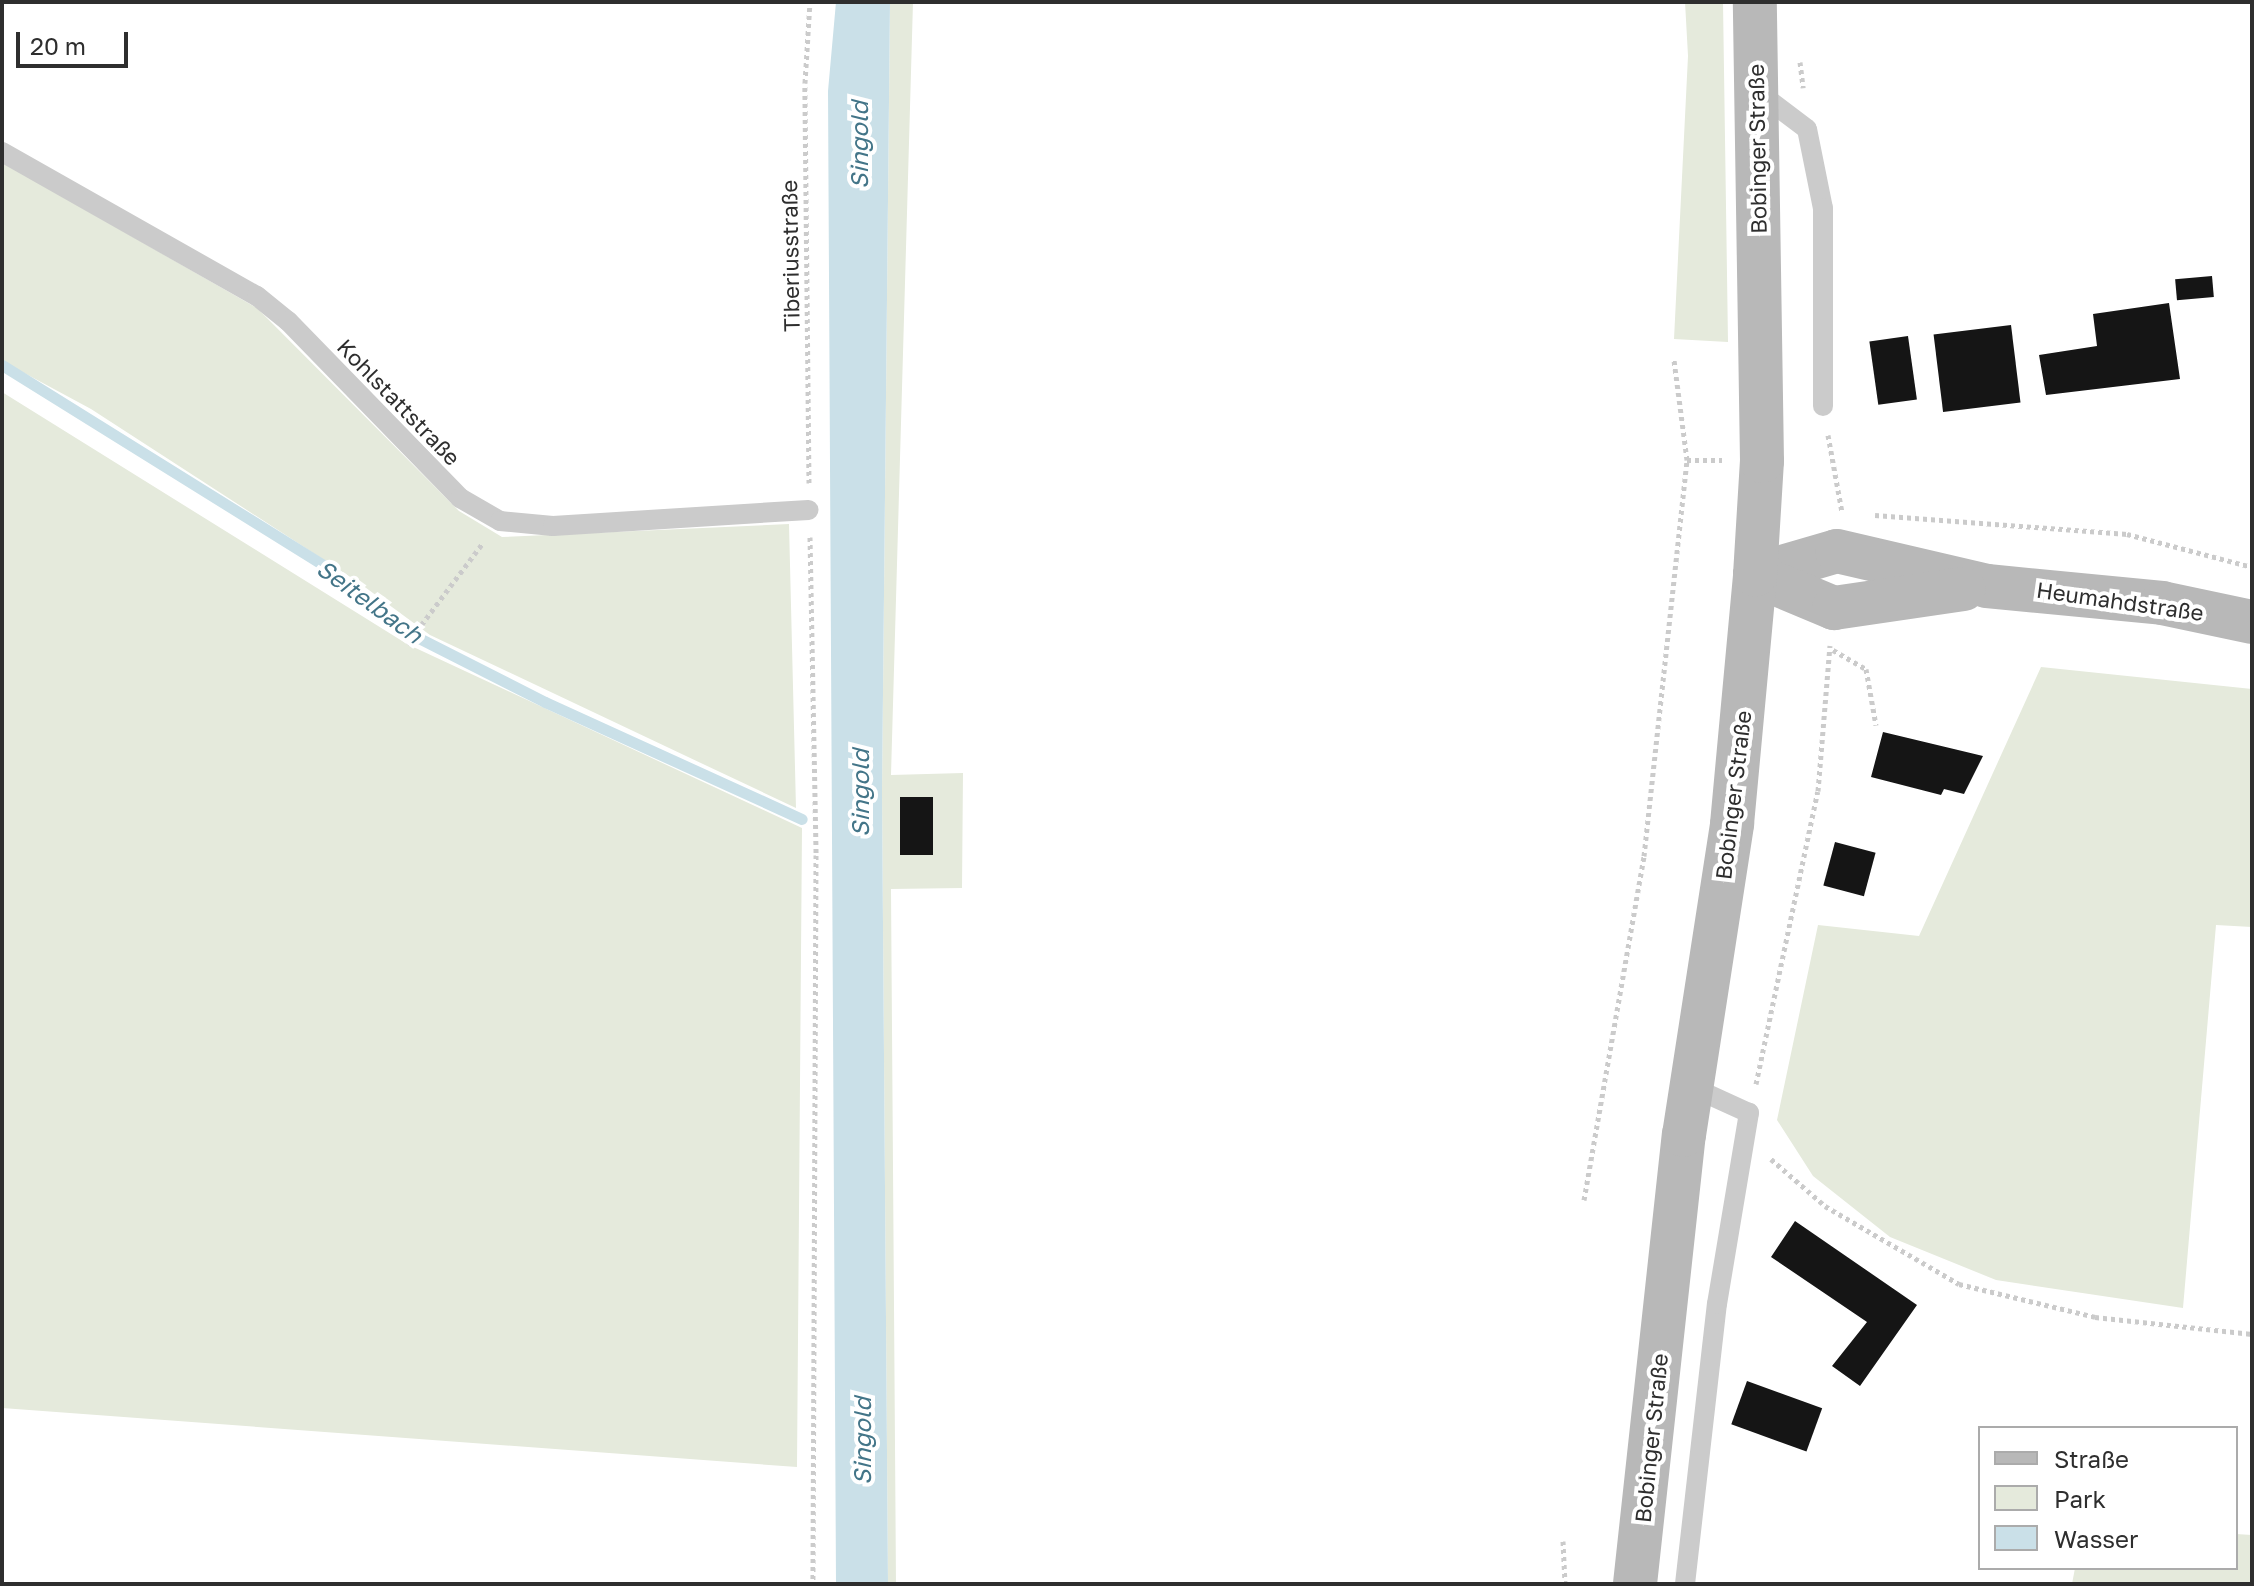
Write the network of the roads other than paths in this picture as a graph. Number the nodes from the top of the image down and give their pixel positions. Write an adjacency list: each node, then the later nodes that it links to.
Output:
1 (1755, 2): 2 (main road, Bobinger Straße)
2 (1756, 91): 4 (lane); 6 (main road, Bobinger Straße)
3 (2, 152): 5 (lane, Kohlstattstraße)
4 (1823, 406)
5 (809, 510)
6 (1755, 575): 7 (main road, Heumahdstraße); 7 (main road, Heumahdstraße); 9 (main road, Bobinger Straße)
7 (1987, 586): 8 (main road, Heumahdstraße)
8 (2252, 622)
9 (1692, 1087): 10 (main road, Bobinger Straße); 11 (lane)
10 (1635, 1584)
11 (1685, 1584)

